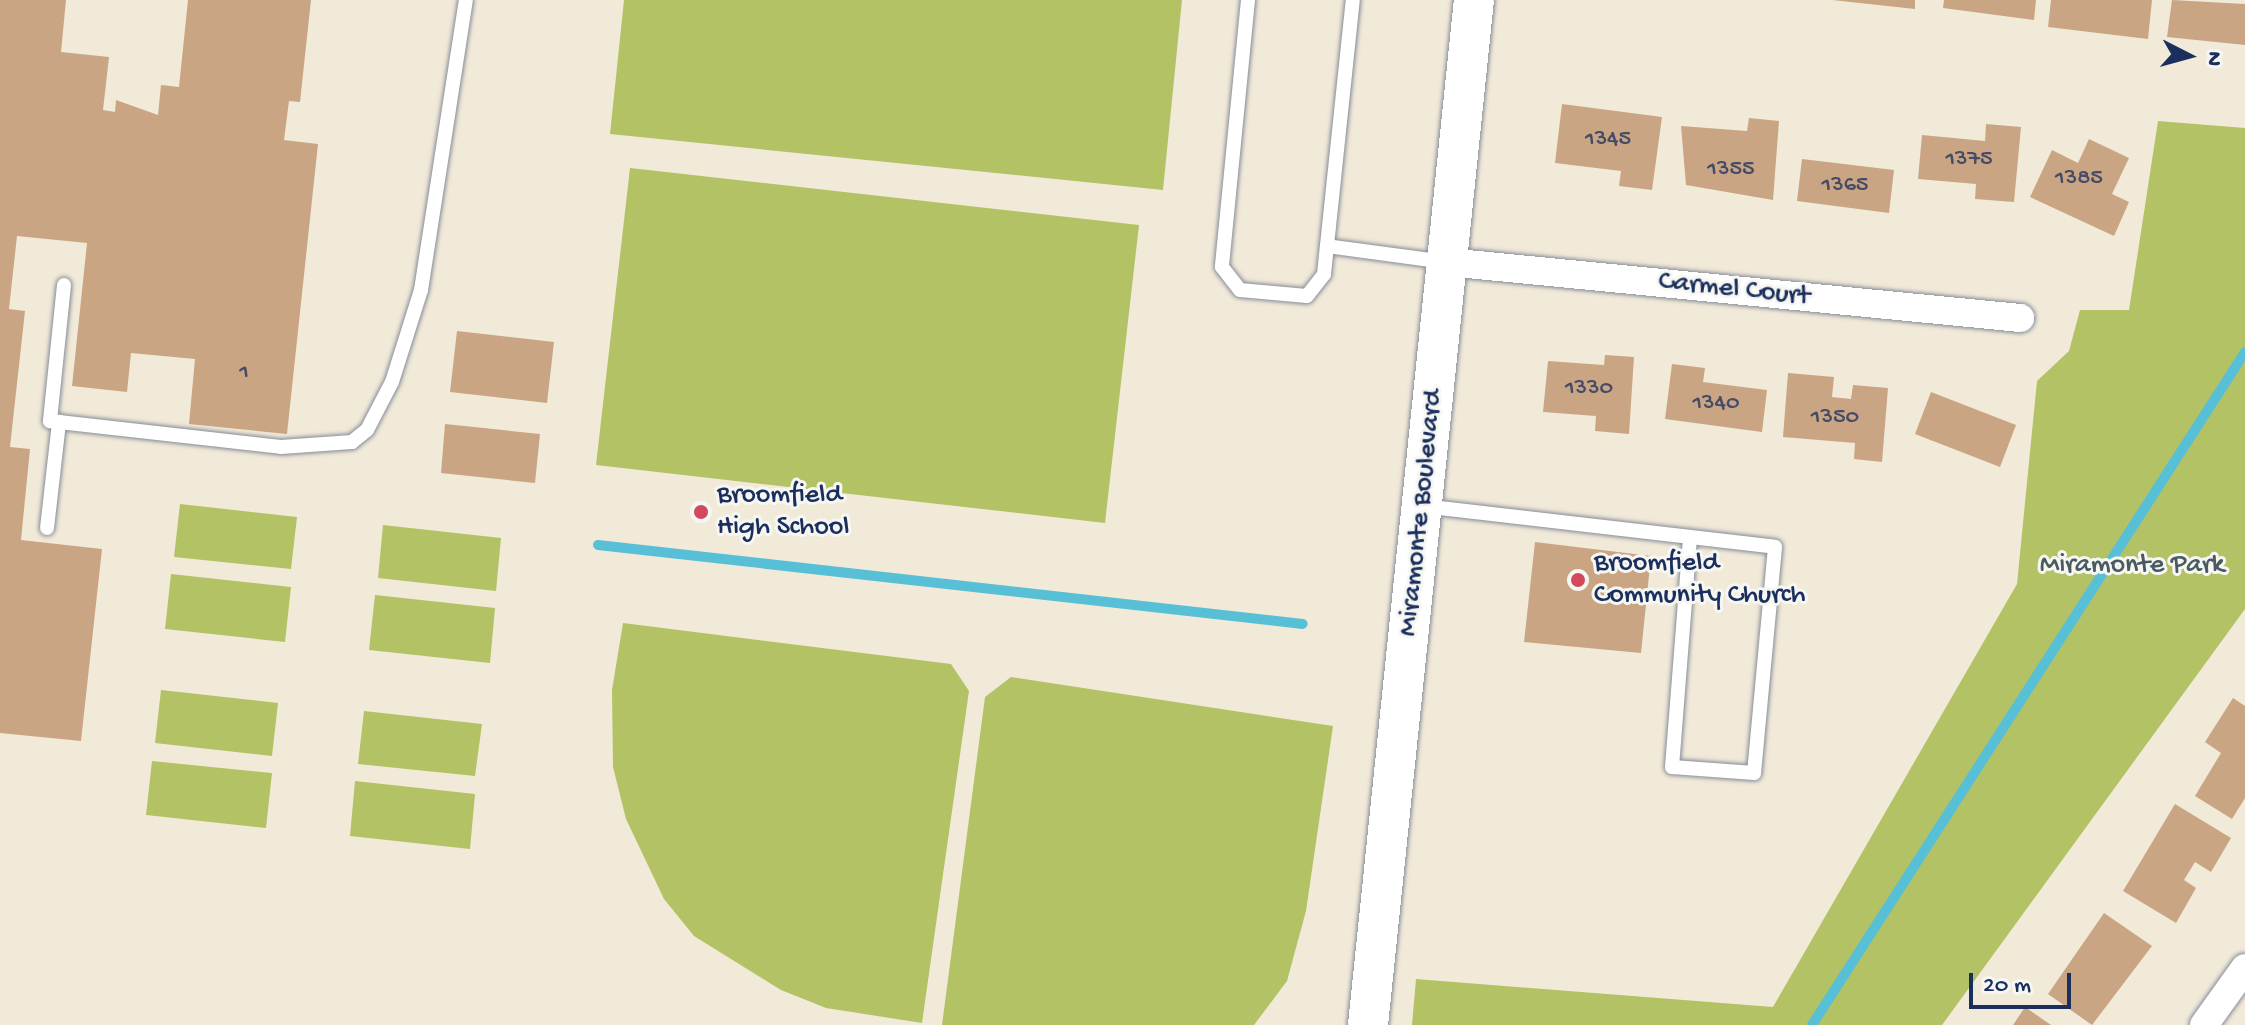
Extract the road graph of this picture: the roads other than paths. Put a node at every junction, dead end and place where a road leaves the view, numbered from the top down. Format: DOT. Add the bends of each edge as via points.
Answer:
graph roads {
  1 [pos="466,0"];
  2 [pos="1248,0"];
  3 [pos="1353,0"];
  4 [pos="1474,0"];
  5 [pos="1327,246"];
  6 [pos="1447,262"];
  7 [pos="64,285"];
  8 [pos="2020,318"];
  9 [pos="59,422"];
  10 [pos="1422,506"];
  11 [pos="47,528"];
  12 [pos="1690,539"];
  13 [pos="2245,968"];
  14 [pos="1368,1025"];
  15 [pos="2204,1025"];
  1 -- 9 [label="lane" via="434,233 392,382 367,430 326,448"];
  2 -- 5 [label="lane" via="1222,267 1240,290 1307,296 1324,274"];
  3 -- 5 [label="lane"];
  4 -- 6 [label="street, Miramonte Boulevard"];
  5 -- 6 [label="lane"];
  6 -- 8 [label="street, Carmel Court"];
  6 -- 10 [label="street, Miramonte Boulevard"];
  7 -- 9 [label="lane" via="50,421"];
  9 -- 11 [label="lane"];
  10 -- 12 [label="lane"];
  10 -- 14 [label="street, Miramonte Boulevard"];
  12 -- 12 [label="lane" via="1775,547 1754,773 1672,767"];
  13 -- 15 [label="street"];
}
